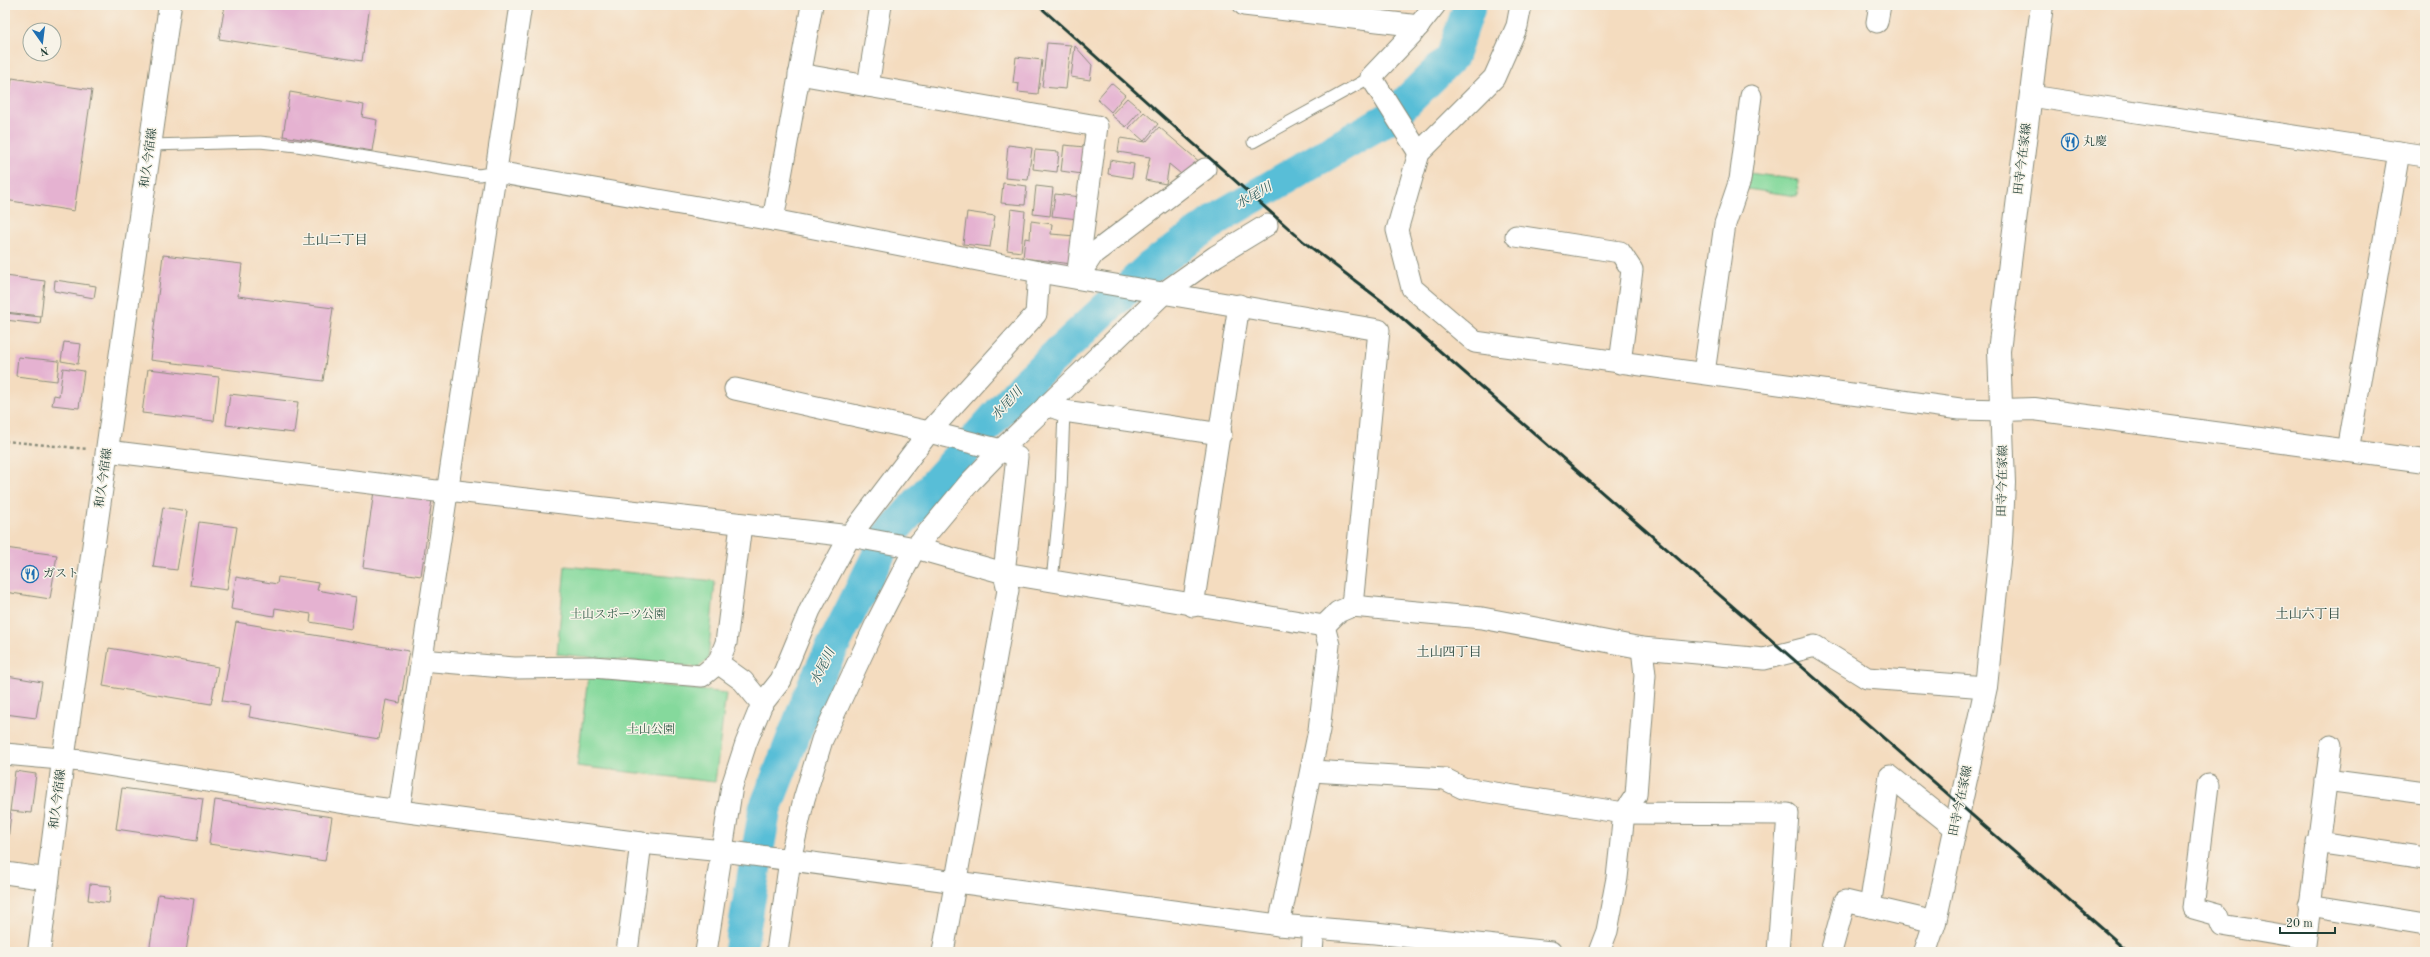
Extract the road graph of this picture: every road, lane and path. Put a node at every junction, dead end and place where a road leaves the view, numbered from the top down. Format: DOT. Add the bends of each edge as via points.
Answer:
graph roads {
  1 [pos="170,5"];
  2 [pos="521,5"];
  3 [pos="812,5"];
  4 [pos="881,5"];
  5 [pos="1244,5"];
  6 [pos="1435,5"];
  7 [pos="1521,5"];
  8 [pos="2042,5"];
  9 [pos="1419,26"];
  10 [pos="799,74"];
  11 [pos="1371,77"];
  12 [pos="868,86"];
  13 [pos="1751,96"];
  14 [pos="2031,96"];
  15 [pos="1253,142"];
  16 [pos="150,145"];
  17 [pos="2399,152"];
  18 [pos="1419,153"];
  19 [pos="2425,156"];
  20 [pos="1205,169"];
  21 [pos="496,172"];
  22 [pos="773,220"];
  23 [pos="1267,225"];
  24 [pos="1516,236"];
  25 [pos="1039,272"];
  26 [pos="1077,278"];
  27 [pos="1165,292"];
  28 [pos="1239,306"];
  29 [pos="1620,363"];
  30 [pos="1704,373"];
  31 [pos="735,390"];
  32 [pos="1056,408"];
  33 [pos="2003,410"];
  34 [pos="929,432"];
  35 [pos="1221,434"];
  36 [pos="5,441"];
  37 [pos="1001,450"];
  38 [pos="107,451"];
  39 [pos="2348,451"];
  40 [pos="2425,461"];
  41 [pos="448,490"];
  42 [pos="741,525"];
  43 [pos="850,536"];
  44 [pos="915,548"];
  45 [pos="1004,573"];
  46 [pos="1052,581"];
  47 [pos="1193,606"];
  48 [pos="1352,606"];
  49 [pos="1324,626"];
  50 [pos="1642,648"];
  51 [pos="422,660"];
  52 [pos="718,663"];
  53 [pos="1986,687"];
  54 [pos="762,704"];
  55 [pos="2331,745"];
  56 [pos="5,754"];
  57 [pos="63,761"];
  58 [pos="1312,771"];
  59 [pos="2326,780"];
  60 [pos="2208,785"];
  61 [pos="2425,793"];
  62 [pos="399,810"];
  63 [pos="1624,813"];
  64 [pos="1955,828"];
  65 [pos="2317,842"];
  66 [pos="642,843"];
  67 [pos="723,851"];
  68 [pos="2425,858"];
  69 [pos="790,860"];
  70 [pos="5,873"];
  71 [pos="48,879"];
  72 [pos="956,884"];
  73 [pos="2309,905"];
  74 [pos="1870,908"];
  75 [pos="1935,922"];
  76 [pos="2425,924"];
  77 [pos="1279,925"];
  78 [pos="1314,927"];
  79 [pos="2304,945"];
  80 [pos="39,952"];
  81 [pos="627,952"];
  82 [pos="706,952"];
  83 [pos="777,952"];
  84 [pos="943,952"];
  85 [pos="1312,952"];
  86 [pos="1551,952"];
  87 [pos="1599,952"];
  88 [pos="1778,952"];
  89 [pos="1831,952"];
  90 [pos="1925,952"];
  1 -- 16 [label="main road, 和久今宿線"];
  2 -- 21 [label="street"];
  3 -- 10 [label="street"];
  4 -- 12 [label="street"];
  5 -- 9 [label="street"];
  6 -- 9 [label="street"];
  7 -- 18 [label="street" via="1517,26 1494,78"];
  8 -- 14 [label="main road, 田寺今在家線"];
  9 -- 11 [label="street"];
  10 -- 12 [label="street"];
  10 -- 22 [label="street"];
  11 -- 15 [label="lane"];
  11 -- 18 [label="street"];
  12 -- 26 [label="street" via="1097,126"];
  13 -- 30 [label="street" via="1740,180 1725,224"];
  14 -- 17 [label="street"];
  14 -- 33 [label="main road, 田寺今在家線" via="1999,351"];
  16 -- 21 [label="lane" via="260,142 479,174"];
  16 -- 38 [label="main road, 和久今宿線"];
  17 -- 19 [label="street"];
  17 -- 39 [label="street"];
  18 -- 29 [label="street" via="1397,230 1412,288 1476,342"];
  20 -- 26 [label="street" via="1093,254"];
  21 -- 22 [label="street"];
  21 -- 41 [label="street"];
  22 -- 25 [label="street"];
  23 -- 27 [label="street" via="1216,256"];
  24 -- 29 [label="street" via="1620,252 1632,270"];
  25 -- 26 [label="street"];
  25 -- 34 [label="street" via="1036,314"];
  26 -- 27 [label="street"];
  27 -- 28 [label="street"];
  27 -- 32 [label="street"];
  28 -- 35 [label="street"];
  28 -- 48 [label="street" via="1379,330"];
  29 -- 30 [label="street"];
  30 -- 33 [label="street" via="1960,409"];
  31 -- 34 [label="street"];
  32 -- 35 [label="street"];
  32 -- 37 [label="street"];
  32 -- 46 [label="lane" via="1061,491"];
  33 -- 39 [label="main road" via="2034,409"];
  33 -- 53 [label="main road, 田寺今在家線" via="2004,491"];
  34 -- 37 [label="street"];
  34 -- 43 [label="street"];
  35 -- 47 [label="street"];
  36 -- 38 [label="path"];
  37 -- 44 [label="street" via="970,482"];
  37 -- 45 [label="street" via="1017,457"];
  38 -- 41 [label="street" via="428,490"];
  38 -- 57 [label="main road, 和久今宿線"];
  39 -- 40 [label="main road"];
  41 -- 42 [label="street"];
  41 -- 51 [label="street"];
  42 -- 43 [label="street"];
  42 -- 52 [label="street" via="726,643"];
  43 -- 44 [label="street"];
  43 -- 54 [label="street" via="810,610 781,680"];
  44 -- 45 [label="street"];
  44 -- 69 [label="street" via="822,740 804,799"];
  45 -- 46 [label="street"];
  45 -- 72 [label="street" via="1008,590"];
  46 -- 47 [label="street"];
  47 -- 49 [label="street"];
  48 -- 49 [label="street" via="1338,612"];
  48 -- 50 [label="street" via="1482,618"];
  49 -- 58 [label="street" via="1329,645 1320,730"];
  50 -- 53 [label="street" via="1764,659 1815,646 1867,678"];
  50 -- 63 [label="street" via="1645,675 1636,795"];
  51 -- 52 [label="street" via="514,668 593,667 702,676"];
  51 -- 62 [label="street"];
  52 -- 54 [label="street" via="743,681"];
  53 -- 64 [label="main road, 田寺今在家線"];
  54 -- 67 [label="street" via="732,786"];
  55 -- 59 [label="street"];
  56 -- 57 [label="street"];
  57 -- 62 [label="street" via="82,761"];
  57 -- 71 [label="main road, 和久今宿線"];
  58 -- 63 [label="street" via="1445,779 1463,788"];
  58 -- 77 [label="street"];
  59 -- 61 [label="street"];
  59 -- 65 [label="street"];
  60 -- 79 [label="street" via="2193,908 2218,915 2222,925"];
  62 -- 66 [label="street"];
  63 -- 87 [label="street" via="1617,878 1607,931"];
  63 -- 88 [label="street" via="1788,814"];
  64 -- 74 [label="street" via="1890,776"];
  64 -- 75 [label="main road, 田寺今在家線"];
  65 -- 68 [label="street"];
  65 -- 73 [label="street"];
  66 -- 67 [label="street"];
  66 -- 81 [label="street"];
  67 -- 69 [label="street"];
  67 -- 82 [label="street"];
  69 -- 72 [label="street"];
  69 -- 83 [label="street"];
  70 -- 71 [label="street"];
  71 -- 80 [label="main road, 和久今宿線"];
  72 -- 77 [label="street"];
  72 -- 84 [label="street"];
  73 -- 76 [label="street"];
  73 -- 79 [label="street"];
  74 -- 75 [label="street"];
  74 -- 89 [label="street" via="1845,902"];
  75 -- 90 [label="main road, 田寺今在家線"];
  77 -- 78 [label="street"];
  78 -- 85 [label="street"];
  78 -- 86 [label="street"];
}
